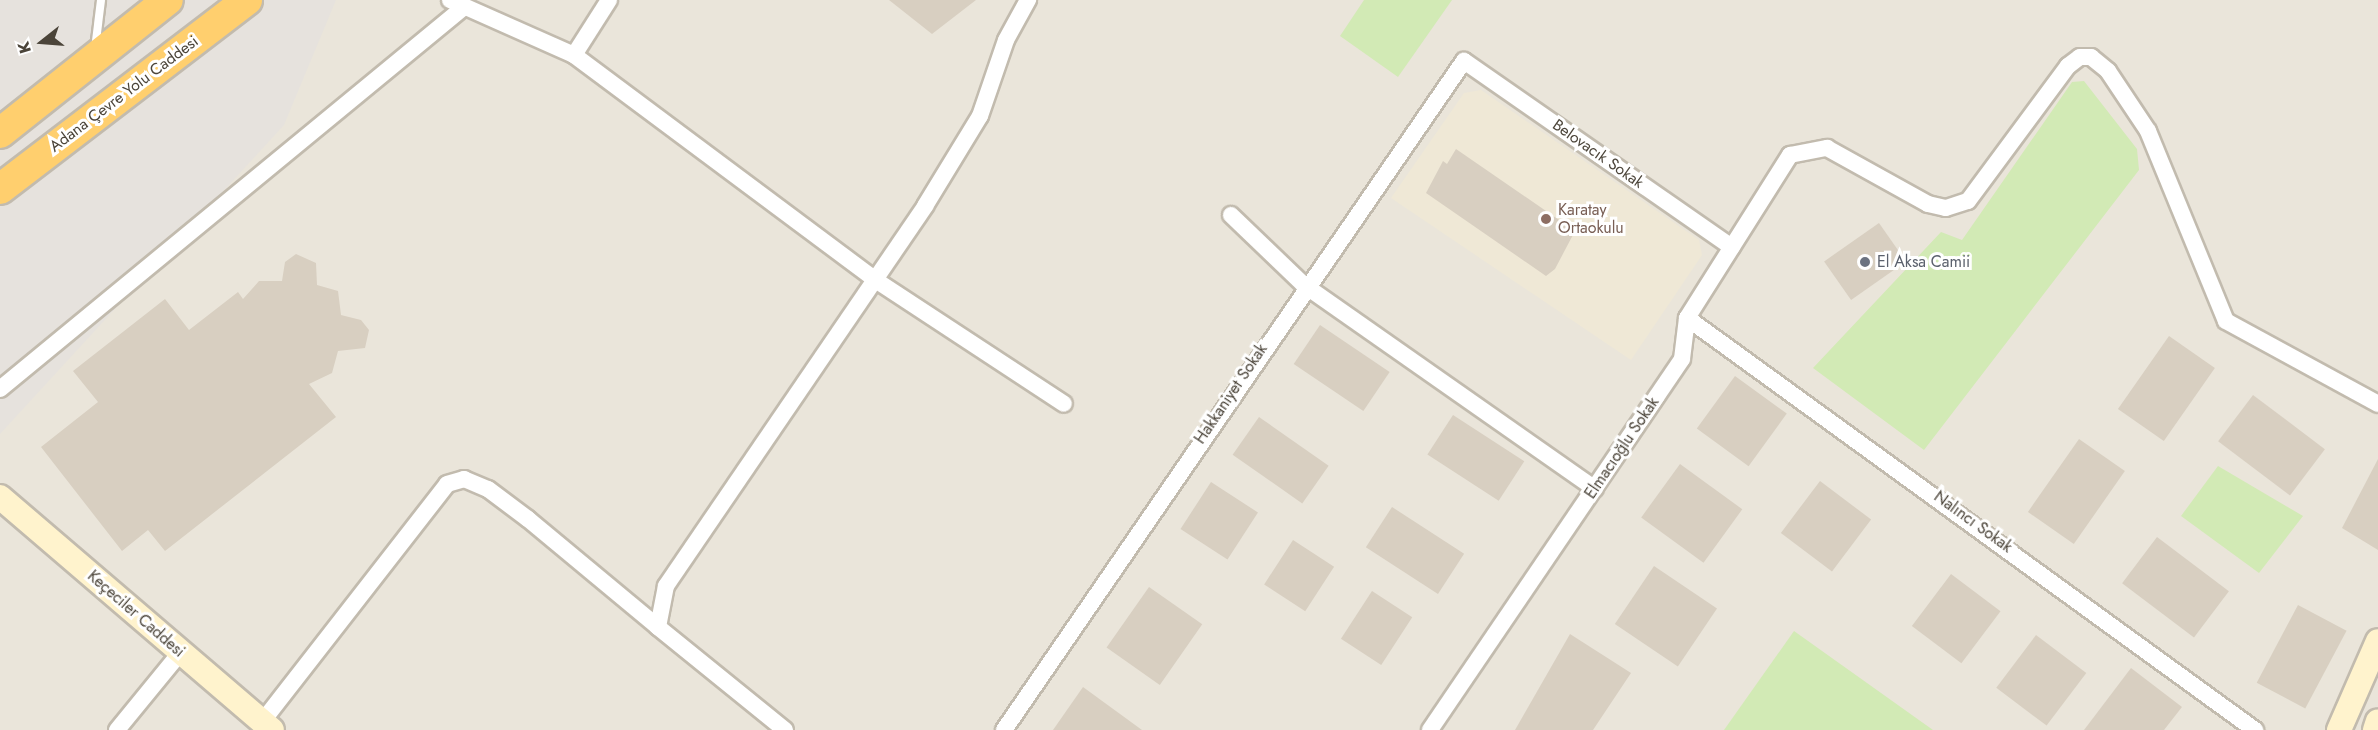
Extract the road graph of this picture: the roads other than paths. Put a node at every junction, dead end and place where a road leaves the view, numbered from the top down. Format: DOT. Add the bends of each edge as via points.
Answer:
graph roads {
  1 [pos="101,0"];
  2 [pos="168,0"];
  3 [pos="248,0"];
  4 [pos="609,0"];
  5 [pos="1028,0"];
  6 [pos="457,4"];
  7 [pos="574,55"];
  8 [pos="94,58"];
  9 [pos="1464,61"];
  10 [pos="0,132"];
  11 [pos="0,189"];
  12 [pos="1231,215"];
  13 [pos="1732,247"];
  14 [pos="874,279"];
  15 [pos="1304,285"];
  16 [pos="1687,318"];
  17 [pos="0,389"];
  18 [pos="1064,404"];
  19 [pos="2378,404"];
  20 [pos="1594,489"];
  21 [pos="0,497"];
  22 [pos="658,627"];
  23 [pos="2378,641"];
  24 [pos="180,652"];
  25 [pos="2378,721"];
  26 [pos="267,726"];
  27 [pos="117,730"];
  28 [pos="785,730"];
  29 [pos="1004,730"];
  30 [pos="1430,730"];
  31 [pos="2255,730"];
  32 [pos="2338,730"];
  33 [pos="2375,730"];
  1 -- 8 [label="lane"];
  2 -- 8 [label="highway"];
  3 -- 11 [label="highway, Adana Çevre Yolu Caddesi"];
  4 -- 7 [label="street"];
  5 -- 14 [label="street" via="1006,40 980,116"];
  6 -- 7 [label="street"];
  6 -- 17 [label="street"];
  7 -- 14 [label="street"];
  8 -- 10 [label="highway"];
  9 -- 13 [label="street, Belovacık Sokak"];
  9 -- 15 [label="street, Hakkaniyet Sokak"];
  12 -- 15 [label="street"];
  13 -- 16 [label="street, Elmacıoğlu Sokak"];
  13 -- 19 [label="street, Elmacıoğlu Sokak" via="1790,155 1827,148 1928,204 1946,208 1968,201 2068,66 2080,57 2091,57 2108,71 2148,132 2226,321"];
  14 -- 18 [label="street"];
  14 -- 22 [label="street" via="698,534 666,586"];
  15 -- 20 [label="street"];
  15 -- 29 [label="street, Hakkaniyet Sokak"];
  16 -- 20 [label="street, Elmacıoğlu Sokak" via="1682,359"];
  16 -- 31 [label="street, Nalıncı Sokak"];
  20 -- 30 [label="street, Elmacıoğlu Sokak"];
  21 -- 24 [label="street, Keçeciler Caddesi"];
  22 -- 26 [label="street" via="528,519 488,489 464,479 447,484"];
  22 -- 28 [label="street"];
  23 -- 32 [label="street"];
  24 -- 26 [label="street, Keçeciler Caddesi"];
  24 -- 27 [label="street"];
  25 -- 33 [label="street"];
}
